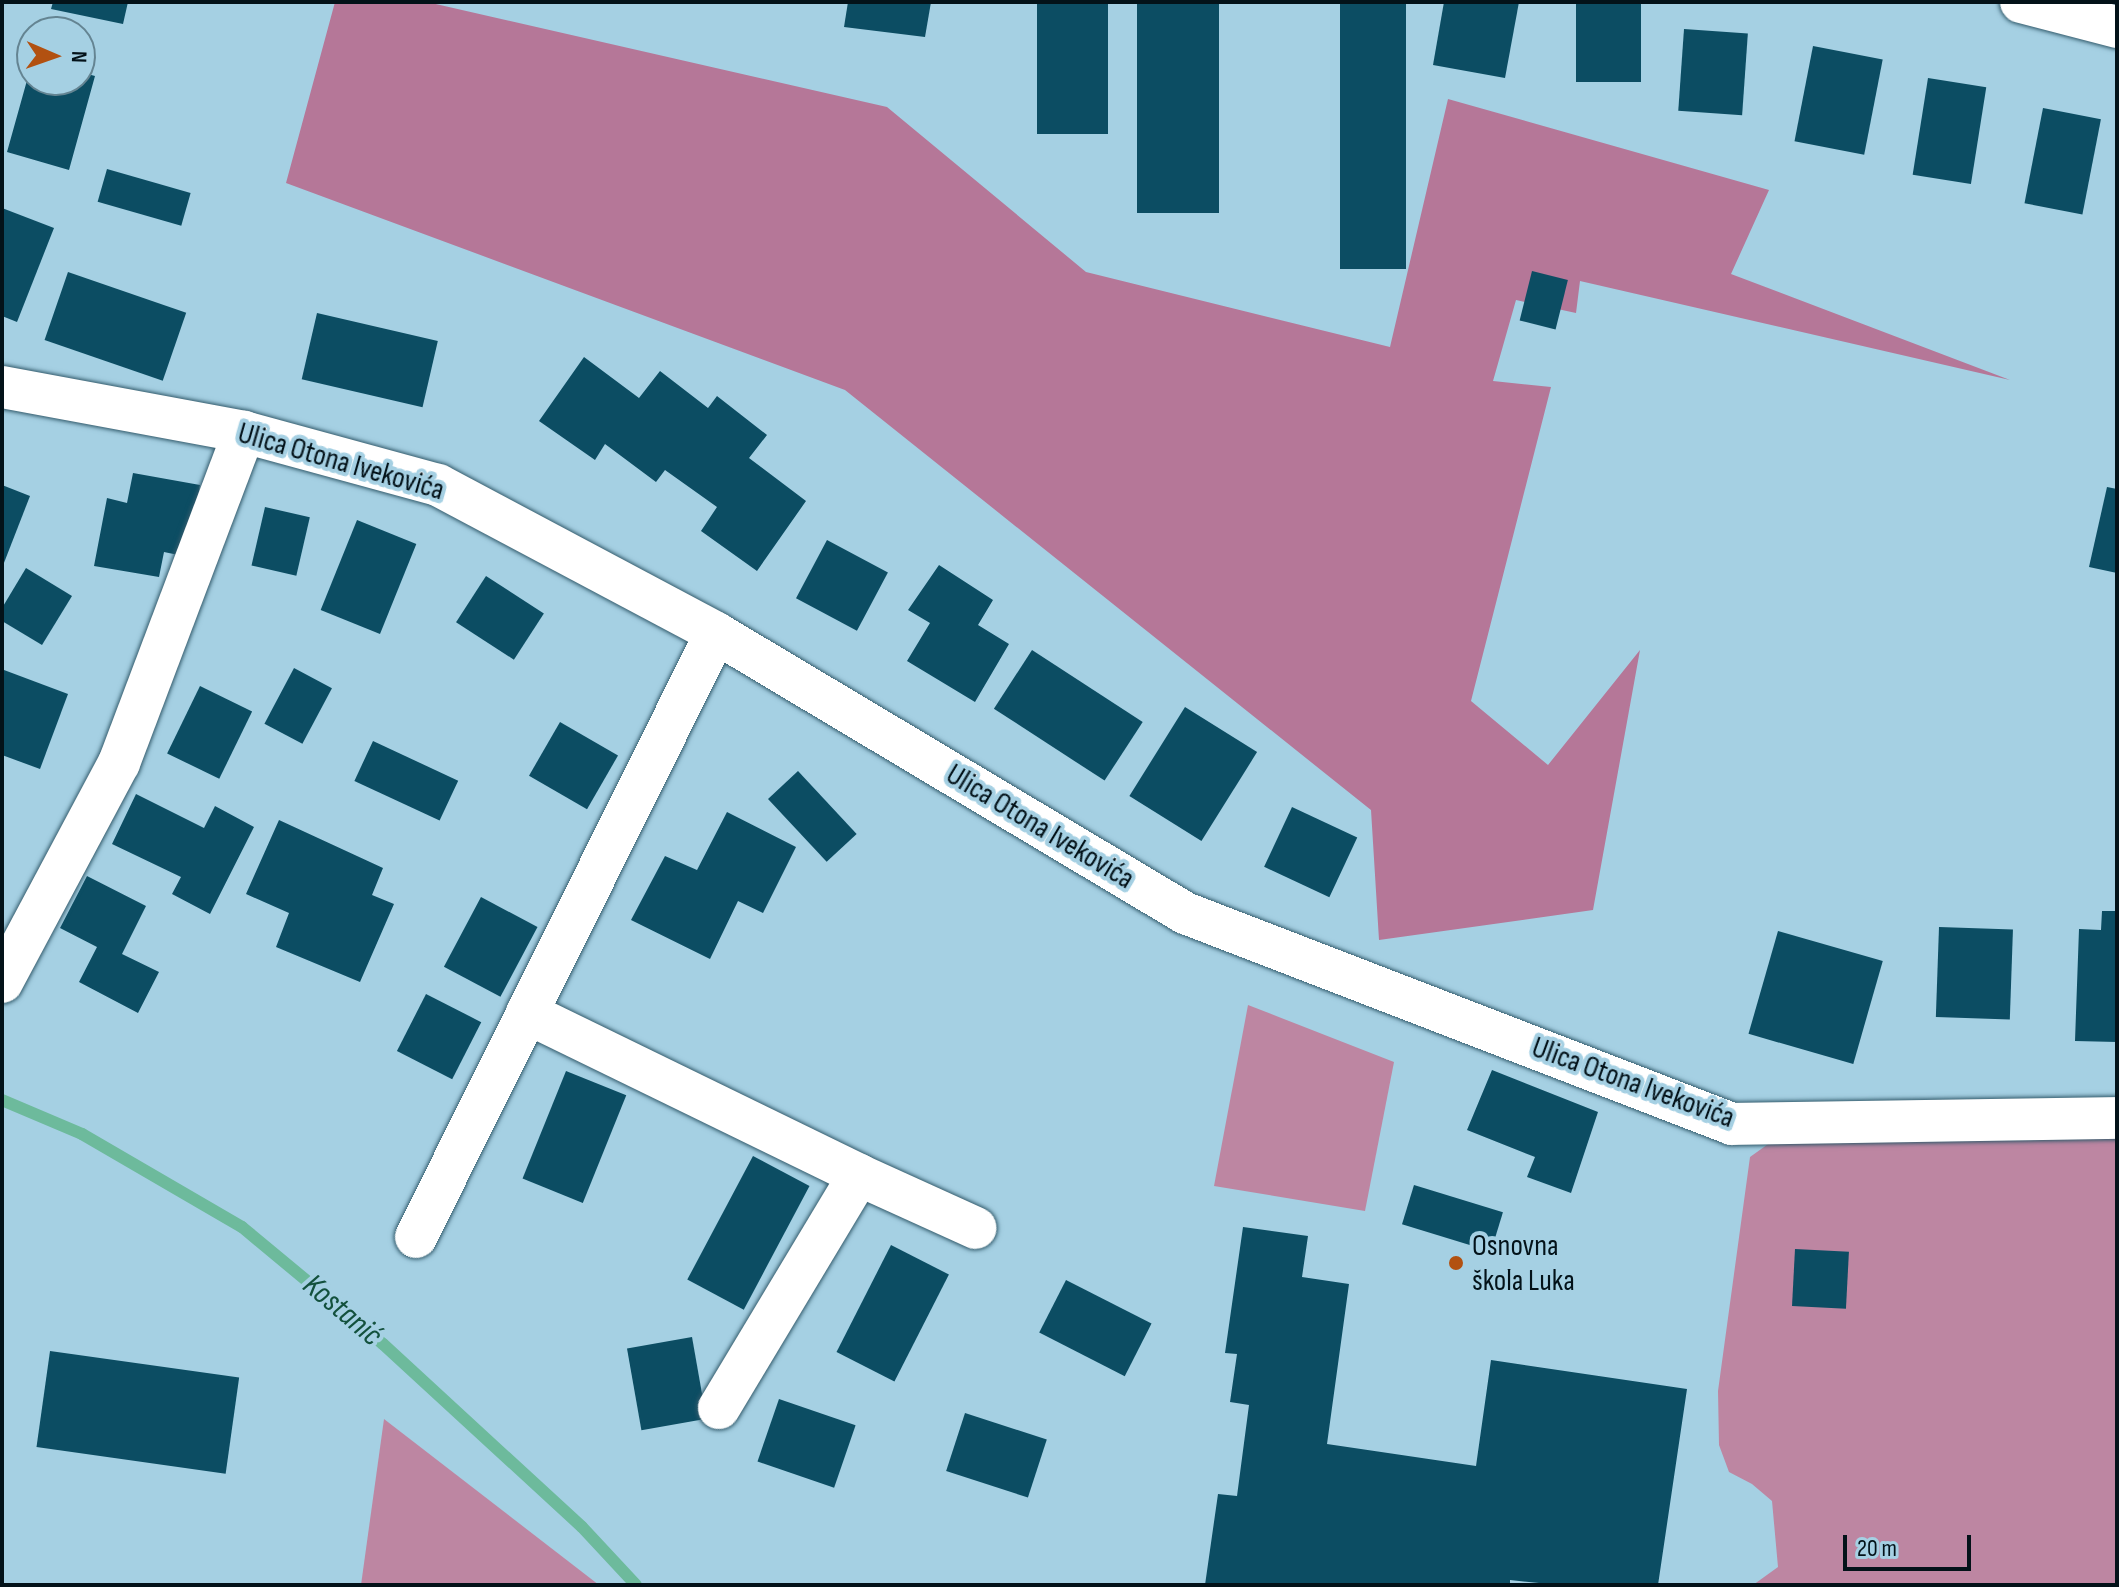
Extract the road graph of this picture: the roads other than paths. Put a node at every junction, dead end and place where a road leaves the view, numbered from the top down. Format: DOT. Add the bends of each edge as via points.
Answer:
graph roads {
  1 [pos="2021,2"];
  2 [pos="2117,27"];
  3 [pos="2,387"];
  4 [pos="244,432"];
  5 [pos="716,633"];
  6 [pos="2,982"];
  7 [pos="527,1013"];
  8 [pos="2117,1118"];
  9 [pos="859,1175"];
  10 [pos="976,1228"];
  11 [pos="416,1237"];
  12 [pos="719,1408"];
  1 -- 2 [label="street"];
  3 -- 4 [label="street, Ulica Otona Ivekovića"];
  4 -- 5 [label="street, Ulica Otona Ivekovića" via="438,485"];
  4 -- 6 [label="street" via="119,763"];
  5 -- 7 [label="street"];
  5 -- 8 [label="street, Ulica Otona Ivekovića" via="1185,913 1732,1124"];
  7 -- 9 [label="street"];
  7 -- 11 [label="street"];
  9 -- 10 [label="street"];
  9 -- 12 [label="street"];
}
